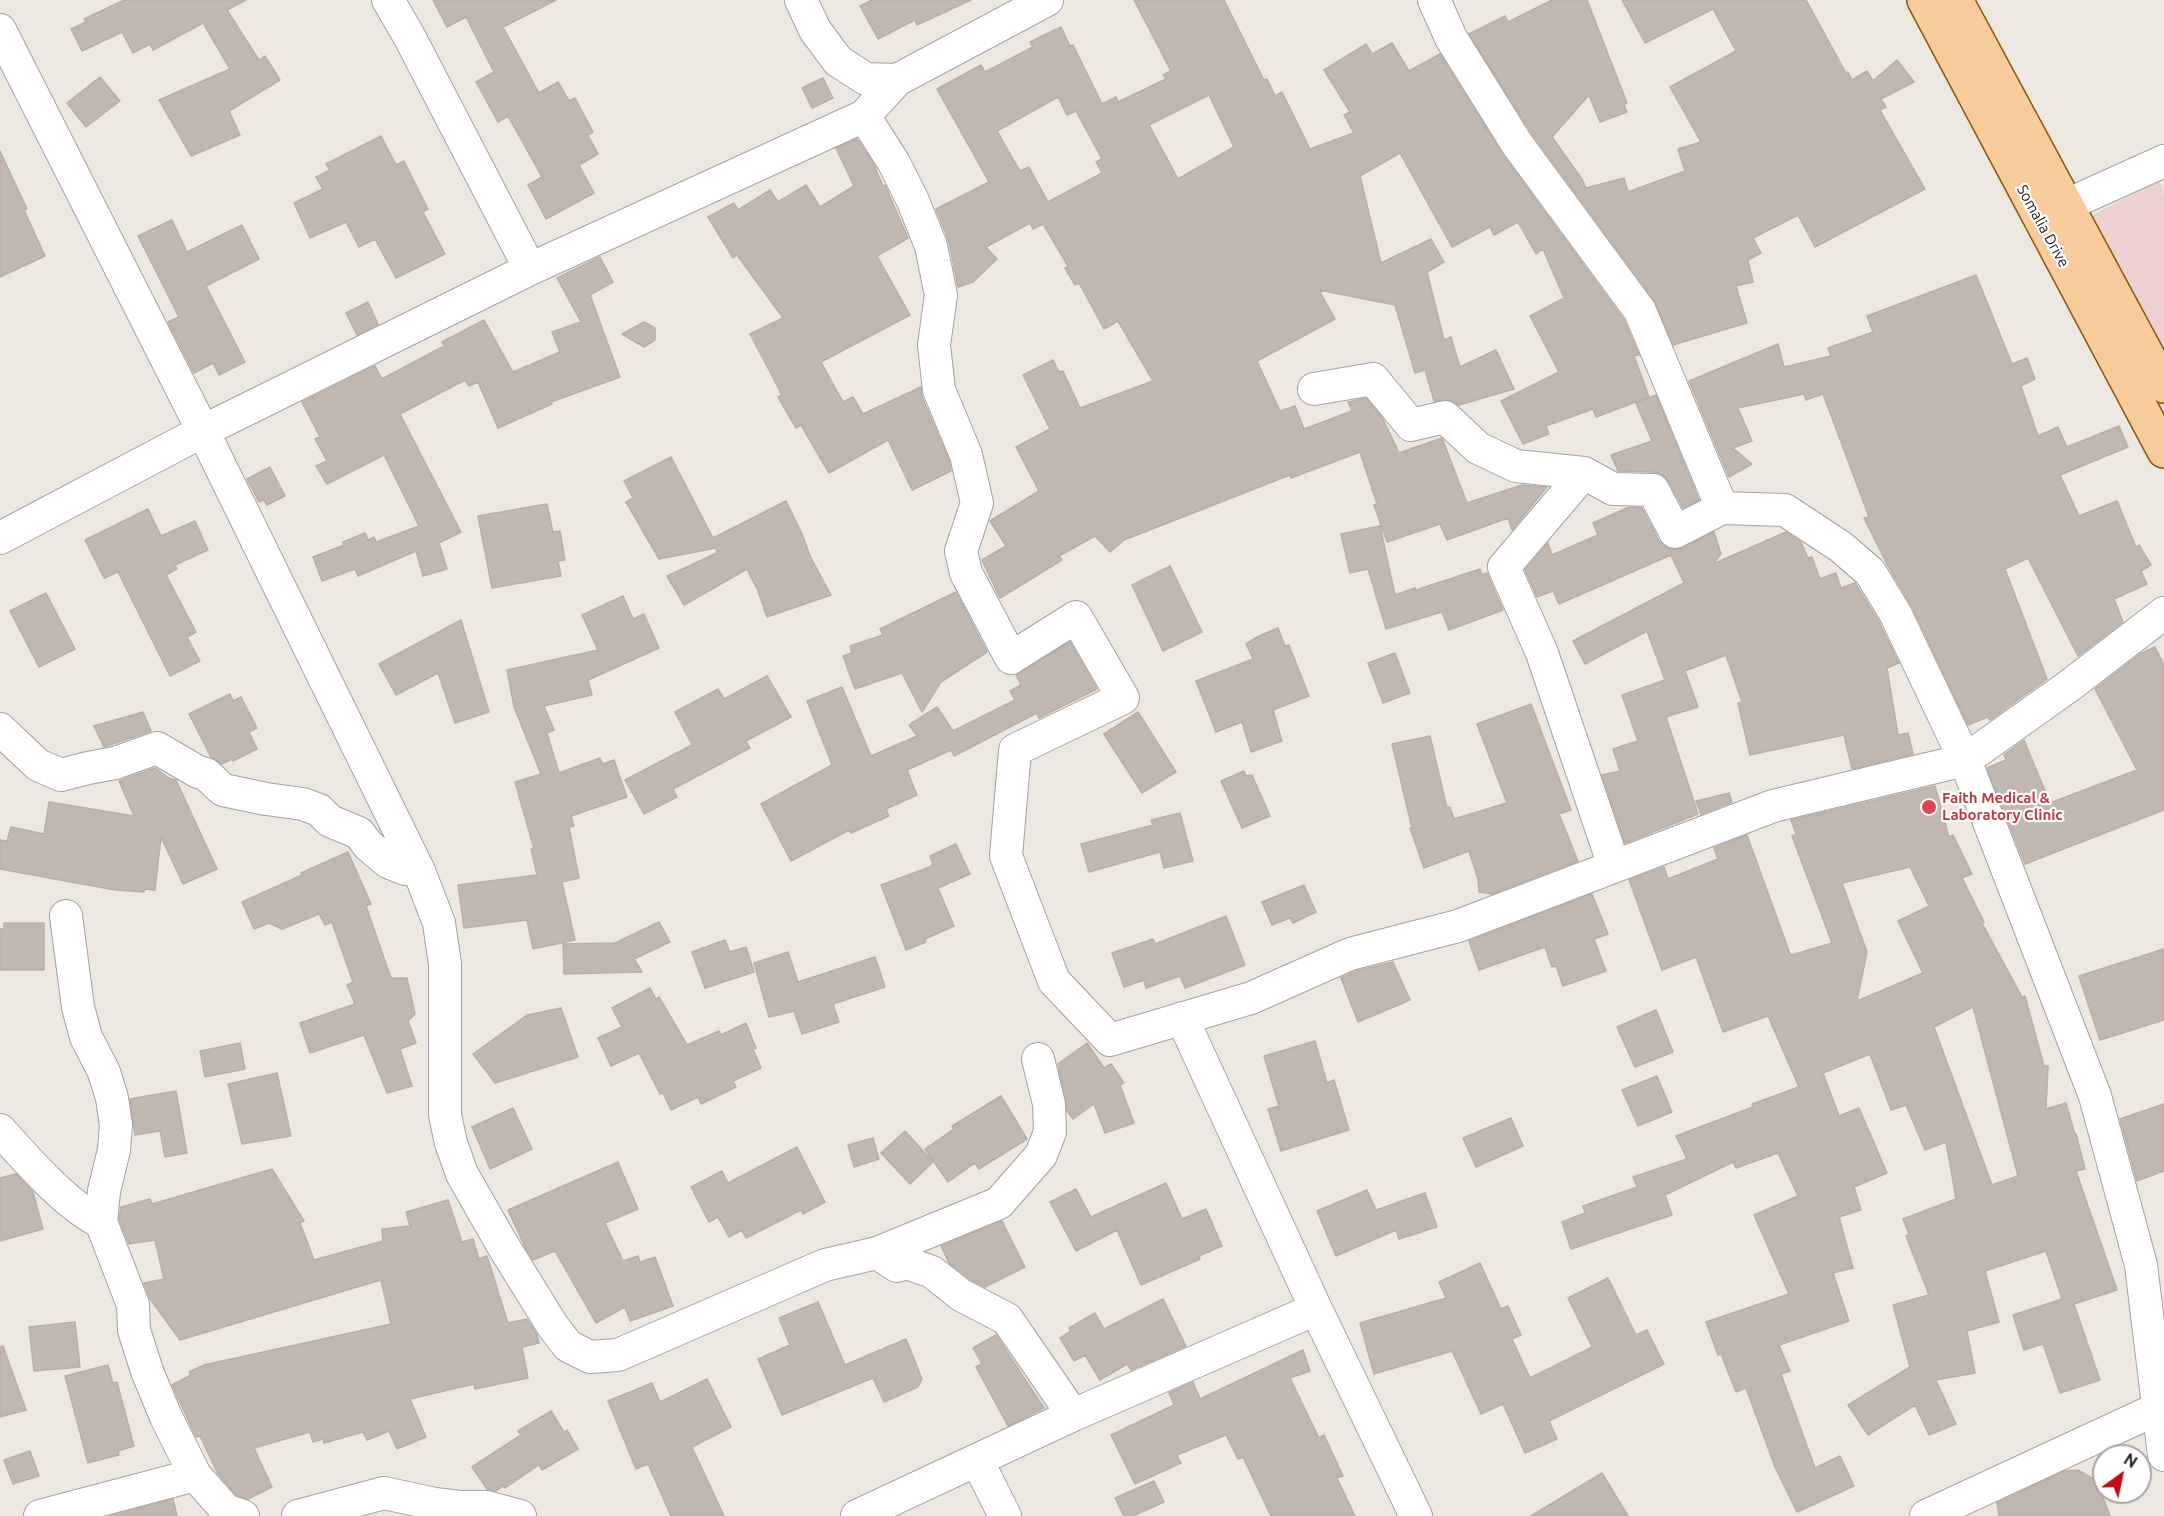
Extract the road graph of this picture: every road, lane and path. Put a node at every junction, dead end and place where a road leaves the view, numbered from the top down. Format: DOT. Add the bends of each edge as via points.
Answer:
graph roads {
  1 [pos="388,0"];
  2 [pos="801,0"];
  3 [pos="1047,0"];
  4 [pos="1434,0"];
  5 [pos="1924,0"];
  6 [pos="1956,0"];
  7 [pos="0,30"];
  8 [pos="897,80"];
  9 [pos="864,116"];
  10 [pos="2164,161"];
  11 [pos="2052,211"];
  12 [pos="530,269"];
  13 [pos="2164,386"];
  14 [pos="1314,389"];
  15 [pos="203,431"];
  16 [pos="2164,451"];
  17 [pos="1584,473"];
  18 [pos="1722,508"];
  19 [pos="0,538"];
  20 [pos="2164,613"];
  21 [pos="0,729"];
  22 [pos="1965,760"];
  23 [pos="1614,866"];
  24 [pos="419,871"];
  25 [pos="66,916"];
  26 [pos="1182,1018"];
  27 [pos="1038,1059"];
  28 [pos="0,1130"];
  29 [pos="101,1222"];
  30 [pos="877,1253"];
  31 [pos="1316,1309"];
  32 [pos="2159,1408"];
  33 [pos="1073,1415"];
  34 [pos="2164,1455"];
  35 [pos="977,1460"];
  36 [pos="203,1495"];
  37 [pos="40,1516"];
  38 [pos="243,1516"];
  39 [pos="298,1516"];
  40 [pos="520,1516"];
  41 [pos="857,1516"];
  42 [pos="1005,1516"];
  43 [pos="1416,1516"];
  44 [pos="1926,1516"];
  1 -- 12 [label="street"];
  2 -- 8 [label="street" via="815,30 838,61 866,79"];
  3 -- 8 [label="street"];
  4 -- 18 [label="street" via="1451,38 1517,144 1640,311"];
  5 -- 11 [label="main road, Somalia Drive"];
  6 -- 11 [label="main road, Somalia Drive"];
  7 -- 15 [label="street"];
  8 -- 9 [label="street"];
  9 -- 12 [label="street"];
  9 -- 26 [label="street" via="904,182 931,246 941,295 934,345 939,390 966,455 977,503 961,551 966,573 1011,658 1076,617 1123,698 1016,750 1006,856 1054,981 1110,1040"];
  10 -- 11 [label="street"];
  11 -- 13 [label="main road, Somalia Drive"];
  11 -- 16 [label="main road, Somalia Drive"];
  12 -- 15 [label="street"];
  14 -- 17 [label="street" via="1374,379 1411,425 1445,417 1478,448 1516,466"];
  15 -- 19 [label="street"];
  15 -- 24 [label="street"];
  17 -- 18 [label="street" via="1613,489 1653,490 1675,532"];
  17 -- 23 [label="street" via="1504,567 1542,653"];
  18 -- 22 [label="street" via="1785,510 1870,572 1895,613"];
  20 -- 22 [label="street"];
  21 -- 24 [label="street" via="38,765 61,776 157,748 206,774 223,790 319,810 330,821 359,833 388,862"];
  22 -- 23 [label="street" via="1773,806"];
  22 -- 32 [label="street" via="2095,1096 2141,1265"];
  23 -- 26 [label="street" via="1458,926 1350,954 1251,998"];
  24 -- 30 [label="street" via="439,923 445,964 445,1114 451,1143 462,1174 502,1244 568,1346 590,1356 618,1355 825,1264"];
  25 -- 29 [label="street" via="78,1006 86,1037 110,1089 114,1116 114,1150"];
  26 -- 31 [label="street"];
  27 -- 30 [label="street" via="1049,1104 1050,1132 1041,1155 999,1203"];
  28 -- 29 [label="street" via="86,1215"];
  29 -- 36 [label="street" via="133,1305 134,1330 147,1371"];
  30 -- 33 [label="street" via="897,1266 907,1263 932,1272 961,1295 1007,1319"];
  31 -- 33 [label="street"];
  31 -- 43 [label="street"];
  32 -- 34 [label="street"];
  32 -- 44 [label="street"];
  33 -- 35 [label="street"];
  35 -- 41 [label="street"];
  35 -- 42 [label="street"];
  36 -- 37 [label="street"];
  36 -- 38 [label="street"];
  39 -- 40 [label="street" via="384,1493 435,1504 486,1506"];
}
